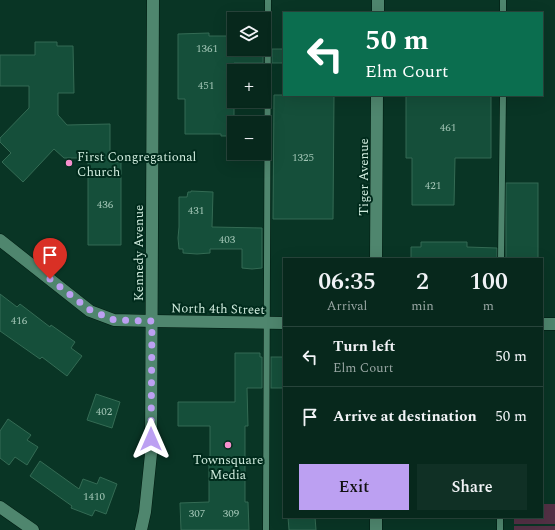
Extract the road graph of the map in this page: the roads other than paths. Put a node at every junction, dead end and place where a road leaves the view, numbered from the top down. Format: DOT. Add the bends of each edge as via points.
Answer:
graph roads {
  1 [pos="153,0"];
  2 [pos="268,0"];
  3 [pos="378,0"];
  4 [pos="504,0"];
  5 [pos="378,12"];
  6 [pos="503,12"];
  7 [pos="377,96"];
  8 [pos="503,96"];
  9 [pos="0,240"];
  10 [pos="376,258"];
  11 [pos="501,258"];
  12 [pos="152,321"];
  13 [pos="267,322"];
  14 [pos="283,322"];
  15 [pos="543,324"];
  16 [pos="555,324"];
  17 [pos="0,507"];
  18 [pos="376,518"];
  19 [pos="500,518"];
  20 [pos="33,530"];
  21 [pos="141,530"];
  22 [pos="266,530"];
  23 [pos="376,530"];
  24 [pos="500,530"];
  1 -- 12 [label="street, Kennedy Avenue"];
  2 -- 13 [label="lane"];
  3 -- 5 [label="street"];
  4 -- 6 [label="lane"];
  7 -- 10 [label="street, Tiger Avenue"];
  8 -- 11 [label="lane"];
  9 -- 12 [label="street, North 4th Street" via="90,310 114,320"];
  12 -- 13 [label="street, North 4th Street"];
  12 -- 21 [label="street, Kennedy Avenue" via="151,454"];
  13 -- 14 [label="street, North 4th Street"];
  13 -- 22 [label="lane"];
  15 -- 16 [label="street"];
  17 -- 20 [label="street"];
  18 -- 23 [label="street"];
  19 -- 24 [label="lane"];
}
